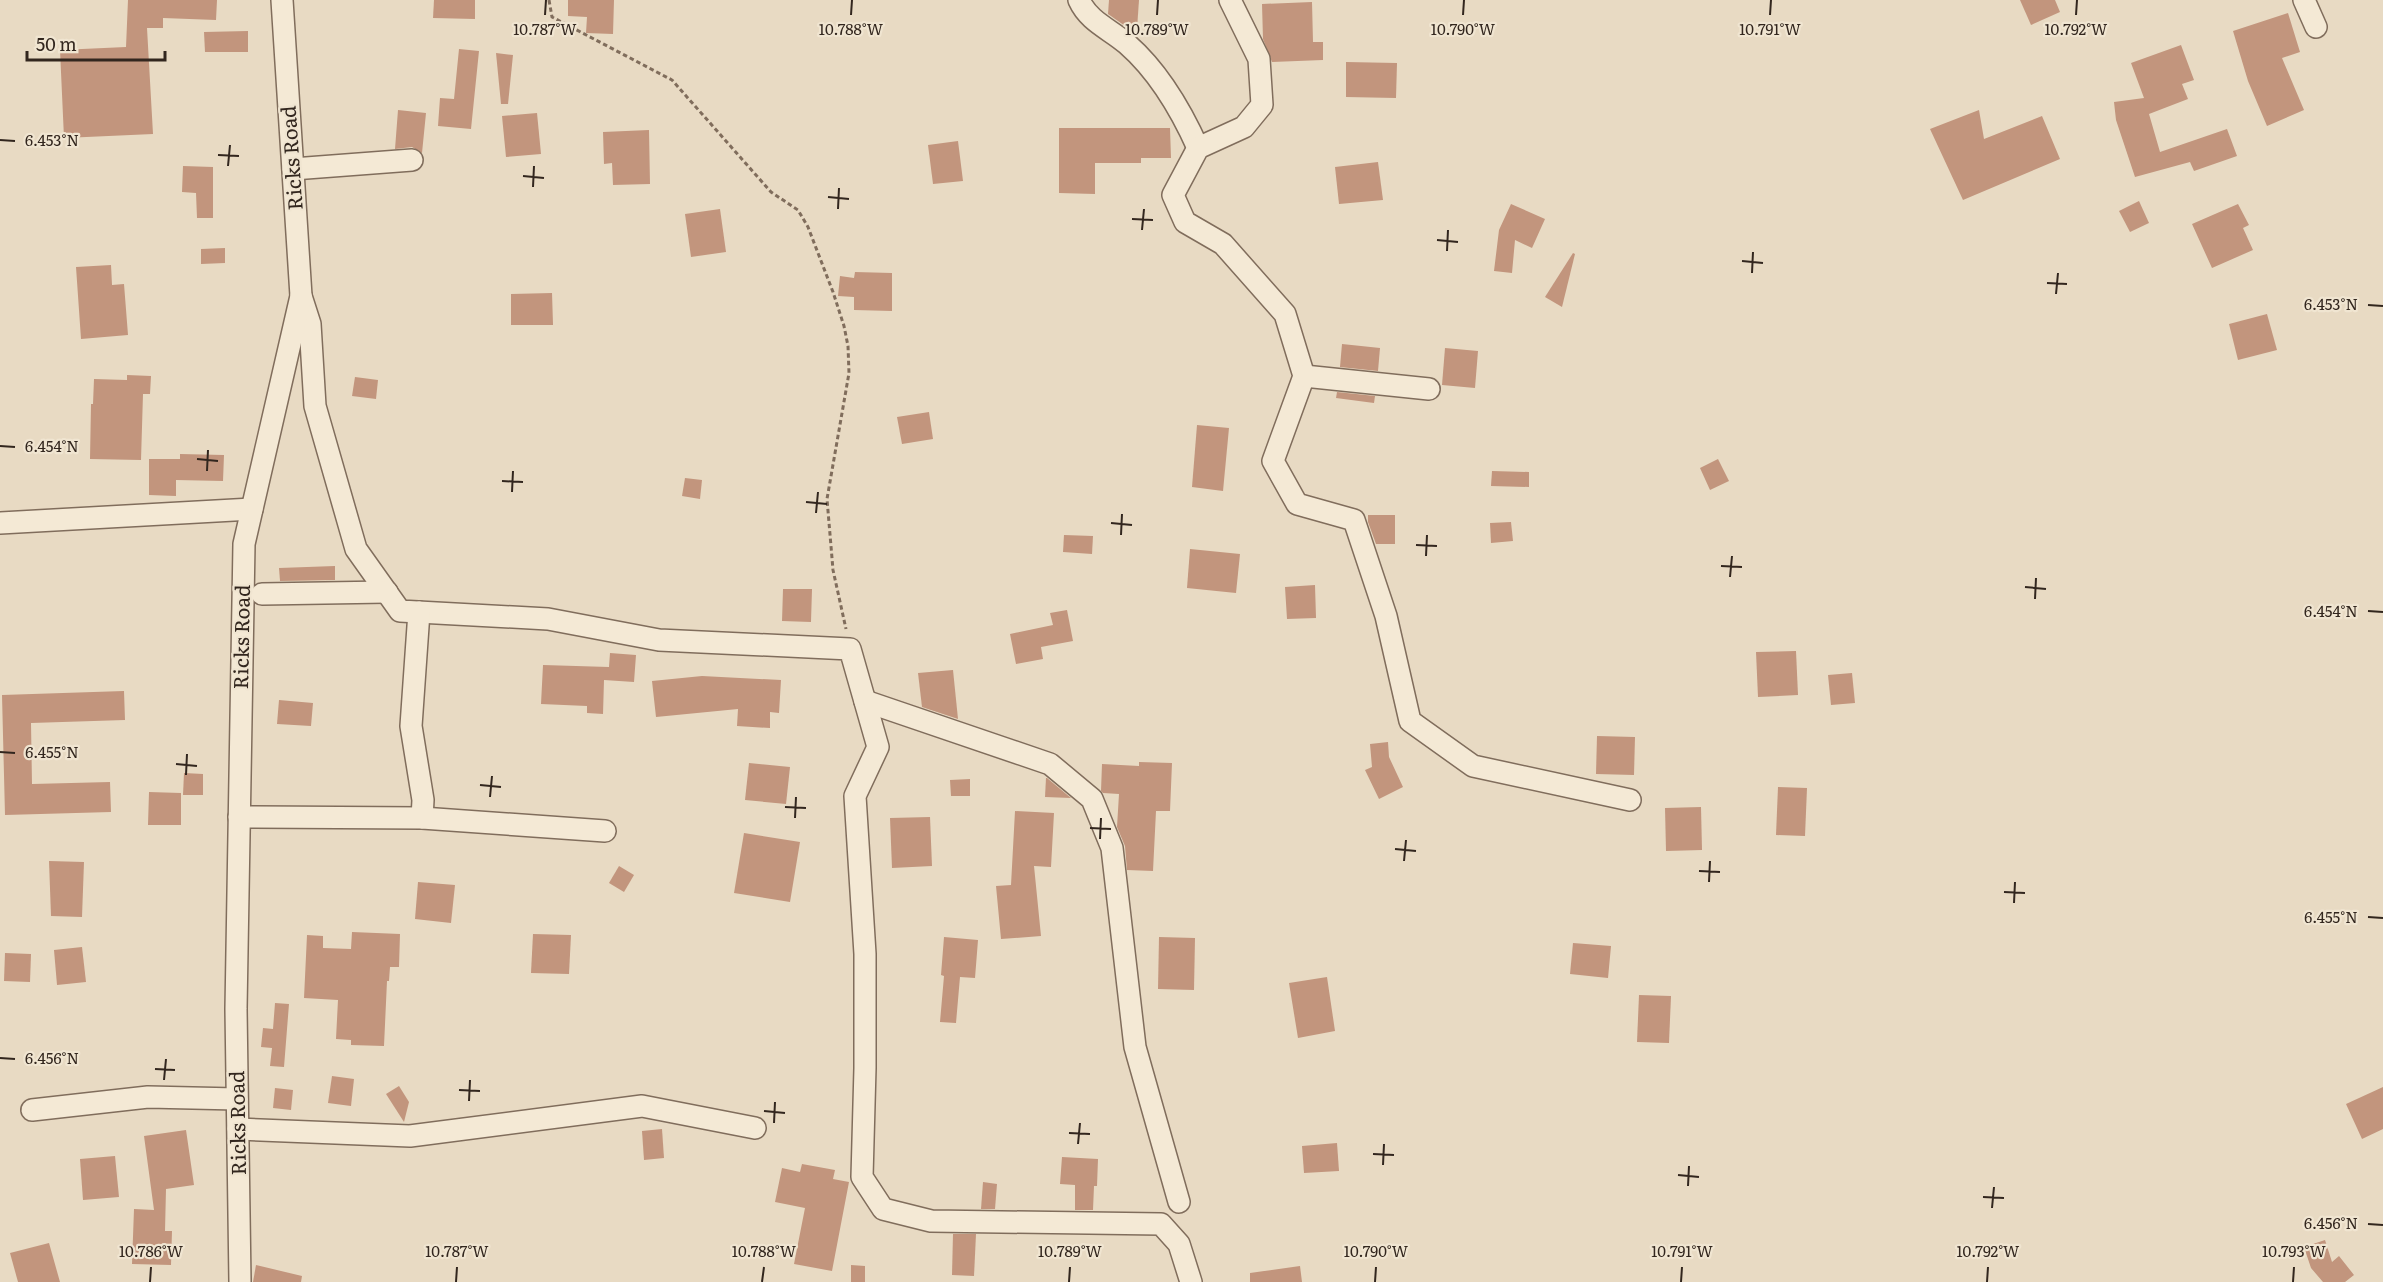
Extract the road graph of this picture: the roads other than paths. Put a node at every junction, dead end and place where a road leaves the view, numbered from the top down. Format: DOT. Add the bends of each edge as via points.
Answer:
graph roads {
  1 [pos="282,0"];
  2 [pos="1079,0"];
  3 [pos="1230,0"];
  4 [pos="2304,0"];
  5 [pos="2316,27"];
  6 [pos="1198,148"];
  7 [pos="412,160"];
  8 [pos="293,169"];
  9 [pos="301,296"];
  10 [pos="1304,376"];
  11 [pos="1429,389"];
  12 [pos="252,509"];
  13 [pos="0,523"];
  14 [pos="387,592"];
  15 [pos="262,594"];
  16 [pos="419,612"];
  17 [pos="865,702"];
  18 [pos="1630,800"];
  19 [pos="239,817"];
  20 [pos="422,818"];
  21 [pos="605,831"];
  22 [pos="237,1099"];
  23 [pos="32,1110"];
  24 [pos="755,1128"];
  25 [pos="238,1129"];
  26 [pos="1179,1202"];
  27 [pos="240,1282"];
  28 [pos="1191,1282"];
  1 -- 8 [label="street, Ricks Road"];
  2 -- 6 [label="street" via="1095,21 1127,44 1162,83 1183,113"];
  3 -- 6 [label="street" via="1260,59 1262,105 1244,128"];
  4 -- 5 [label="street"];
  6 -- 10 [label="street" via="1173,195 1185,222 1223,244 1284,314"];
  7 -- 8 [label="street"];
  8 -- 9 [label="street, Ricks Road"];
  9 -- 12 [label="street, Ricks Road"];
  9 -- 14 [label="street" via="310,324 315,406 356,549"];
  10 -- 11 [label="street"];
  10 -- 18 [label="street" via="1273,461 1297,504 1354,520 1386,616 1410,721 1473,766"];
  12 -- 13 [label="street"];
  12 -- 19 [label="street, Ricks Road" via="244,544"];
  14 -- 15 [label="street"];
  14 -- 16 [label="street" via="400,610"];
  16 -- 17 [label="street" via="548,619 659,640 850,649"];
  16 -- 20 [label="street" via="411,726 423,800"];
  17 -- 26 [label="street" via="1050,764 1092,799 1112,848 1135,1047"];
  17 -- 28 [label="street" via="878,747 855,796 865,954 862,1177 883,1209 931,1221 1161,1224 1179,1244"];
  19 -- 20 [label="street"];
  19 -- 22 [label="street, Ricks Road"];
  20 -- 21 [label="street"];
  22 -- 23 [label="street" via="148,1097"];
  22 -- 25 [label="street, Ricks Road"];
  24 -- 25 [label="street" via="642,1106 410,1136"];
  25 -- 27 [label="street, Ricks Road"];
}
